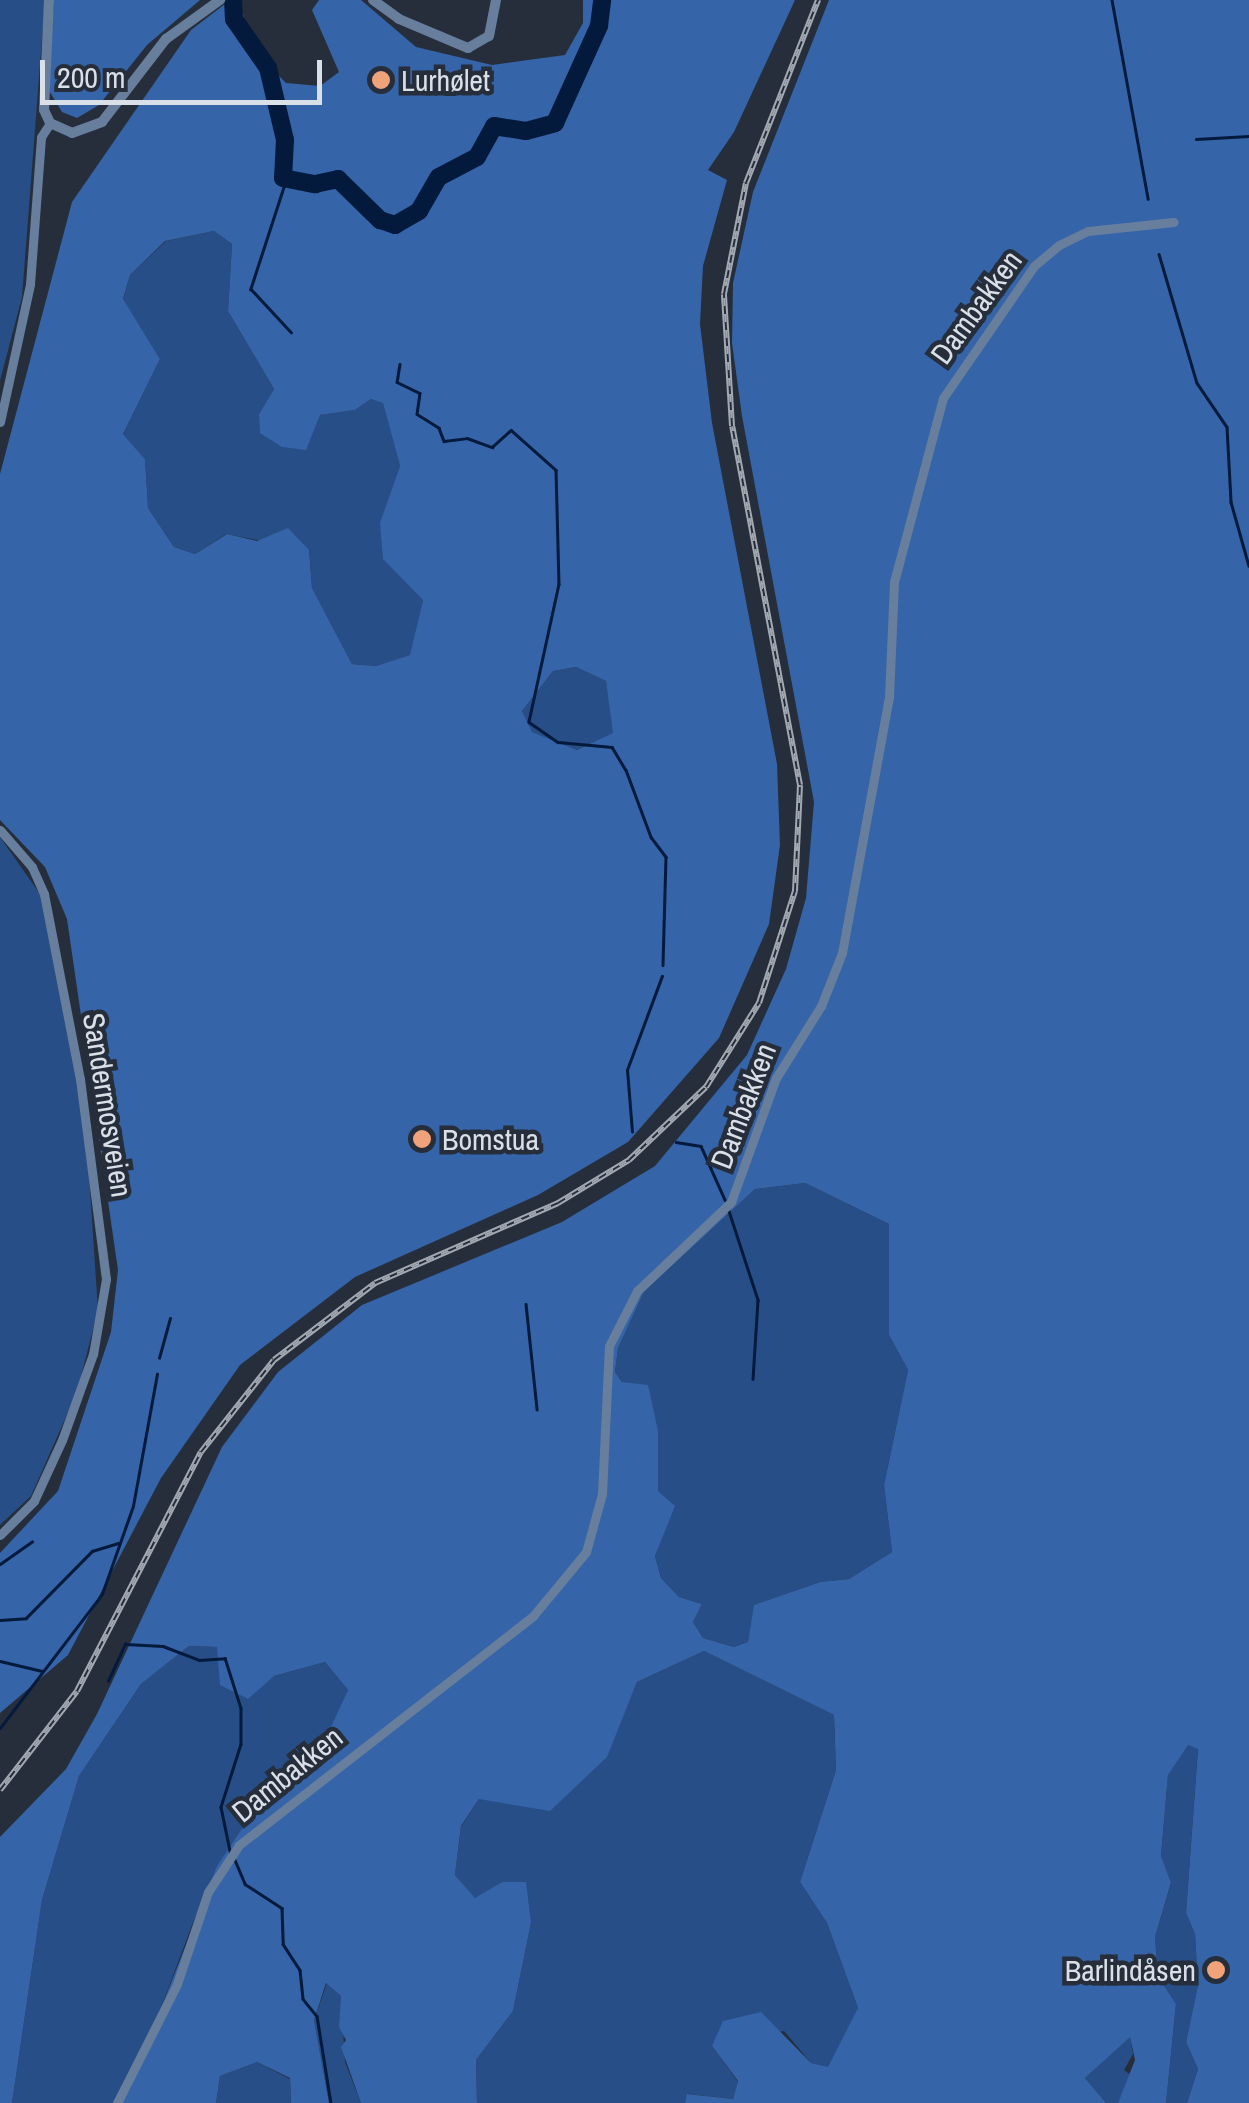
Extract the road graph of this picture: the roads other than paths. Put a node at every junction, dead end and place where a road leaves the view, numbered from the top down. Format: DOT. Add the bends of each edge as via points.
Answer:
graph roads {
  1 [pos="48,0"];
  2 [pos="220,0"];
  3 [pos="373,0"];
  4 [pos="496,0"];
  5 [pos="50,123"];
  6 [pos="1174,222"];
  7 [pos="0,422"];
  8 [pos="0,830"];
  9 [pos="0,1535"];
  10 [pos="117,2103"];
  1 -- 5 [label="street" via="42,88"];
  2 -- 5 [label="street" via="166,39 96,127 72,133"];
  3 -- 4 [label="street" via="398,19 468,48 489,36"];
  5 -- 7 [label="street" via="41,137 30,284"];
  6 -- 10 [label="street, Dambakken" via="1088,231 1059,244 1034,266 944,398 894,582 889,697 842,953 821,1006 776,1078 731,1202 637,1291 609,1346 602,1494 586,1552 534,1616 238,1845 208,1892 177,1984"];
  8 -- 9 [label="street, Sandermosveien" via="32,867 44,894 102,1232 99,1331 78,1402 40,1489"];
}
